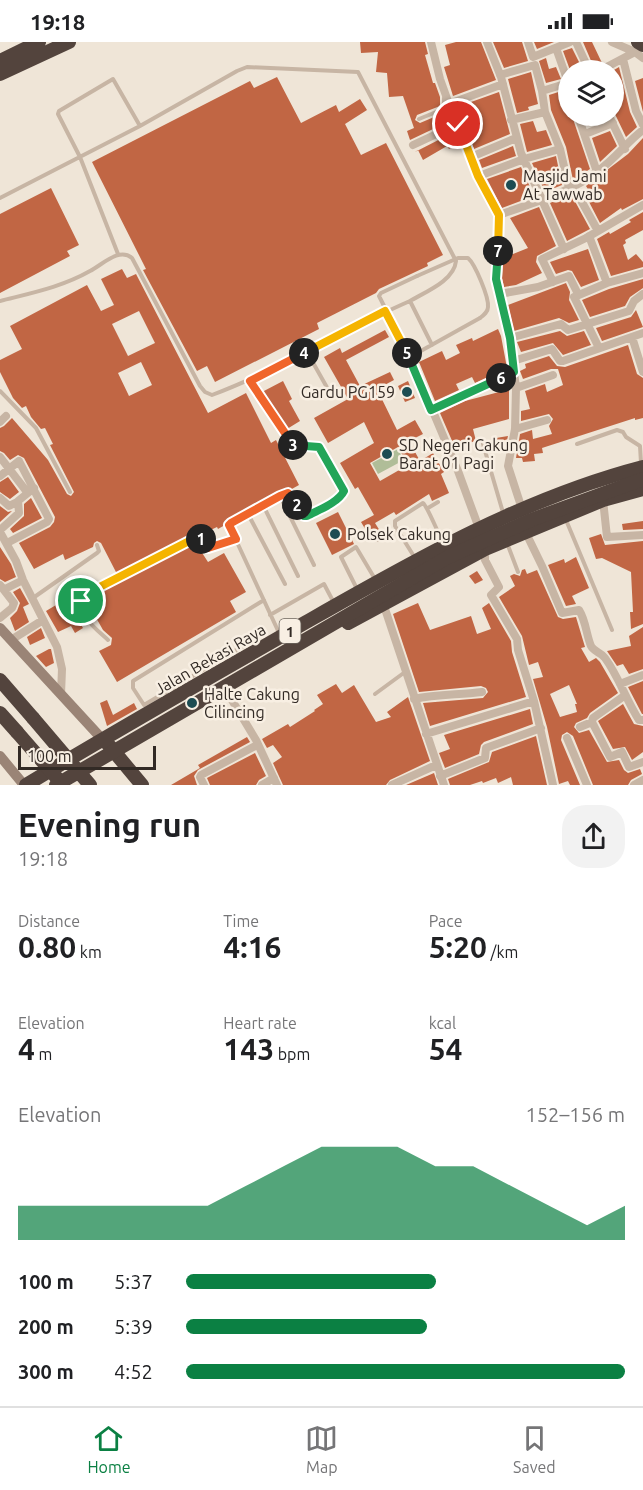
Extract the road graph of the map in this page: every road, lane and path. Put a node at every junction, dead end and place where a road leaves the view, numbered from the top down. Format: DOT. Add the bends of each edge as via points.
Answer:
graph roads {
  1 [pos="39,42"];
  2 [pos="69,42"];
  3 [pos="488,42"];
  4 [pos="528,42"];
  5 [pos="570,42"];
  6 [pos="576,42"];
  7 [pos="612,42"];
  8 [pos="431,43"];
  9 [pos="639,46"];
  10 [pos="556,48"];
  11 [pos="643,58"];
  12 [pos="623,59"];
  13 [pos="560,60"];
  14 [pos="584,60"];
  15 [pos="0,61"];
  16 [pos="0,74"];
  17 [pos="500,75"];
  18 [pos="503,84"];
  19 [pos="558,87"];
  20 [pos="542,91"];
  21 [pos="446,95"];
  22 [pos="449,104"];
  23 [pos="545,112"];
  24 [pos="419,119"];
  25 [pos="511,120"];
  26 [pos="458,124"];
  27 [pos="643,125"];
  28 [pos="140,126"];
  29 [pos="582,126"];
  30 [pos="599,126"];
  31 [pos="614,126"];
  32 [pos="643,130"];
  33 [pos="585,134"];
  34 [pos="516,138"];
  35 [pos="413,144"];
  36 [pos="625,148"];
  37 [pos="560,149"];
  38 [pos="80,157"];
  39 [pos="471,157"];
  40 [pos="524,159"];
  41 [pos="597,172"];
  42 [pos="478,176"];
  43 [pos="571,187"];
  44 [pos="0,198"];
  45 [pos="542,200"];
  46 [pos="643,205"];
  47 [pos="499,215"];
  48 [pos="598,231"];
  49 [pos="589,236"];
  50 [pos="564,249"];
  51 [pos="118,254"];
  52 [pos="643,273"];
  53 [pos="553,282"];
  54 [pos="607,283"];
  55 [pos="500,294"];
  56 [pos="578,294"];
  57 [pos="643,294"];
  58 [pos="0,301"];
  59 [pos="410,301"];
  60 [pos="385,311"];
  61 [pos="586,325"];
  62 [pos="643,333"];
  63 [pos="632,337"];
  64 [pos="510,338"];
  65 [pos="432,345"];
  66 [pos="599,348"];
  67 [pos="307,352"];
  68 [pos="410,357"];
  69 [pos="513,361"];
  70 [pos="514,372"];
  71 [pos="643,372"];
  72 [pos="553,375"];
  73 [pos="250,381"];
  74 [pos="516,388"];
  75 [pos="0,391"];
  76 [pos="329,392"];
  77 [pos="431,410"];
  78 [pos="546,420"];
  79 [pos="515,429"];
  80 [pos="483,444"];
  81 [pos="577,444"];
  82 [pos="1,459"];
  83 [pos="9,468"];
  84 [pos="643,471"];
  85 [pos="0,476"];
  86 [pos="643,489"];
  87 [pos="30,490"];
  88 [pos="70,492"];
  89 [pos="280,496"];
  90 [pos="0,498"];
  91 [pos="603,500"];
  92 [pos="17,502"];
  93 [pos="438,502"];
  94 [pos="263,505"];
  95 [pos="428,508"];
  96 [pos="522,509"];
  97 [pos="248,514"];
  98 [pos="504,516"];
  99 [pos="565,516"];
  100 [pos="480,527"];
  101 [pos="397,529"];
  102 [pos="0,531"];
  103 [pos="525,531"];
  104 [pos="643,535"];
  105 [pos="236,539"];
  106 [pos="506,539"];
  107 [pos="378,540"];
  108 [pos="7,543"];
  109 [pos="97,545"];
  110 [pos="445,546"];
  111 [pos="485,549"];
  112 [pos="417,561"];
  113 [pos="314,565"];
  114 [pos="518,572"];
  115 [pos="298,576"];
  116 [pos="428,579"];
  117 [pos="23,580"];
  118 [pos="377,582"];
  119 [pos="285,584"];
  120 [pos="2,587"];
  121 [pos="359,592"];
  122 [pos="32,598"];
  123 [pos="264,600"];
  124 [pos="383,603"];
  125 [pos="335,606"];
  126 [pos="270,615"];
  127 [pos="0,618"];
  128 [pos="43,620"];
  129 [pos="0,628"];
  130 [pos="612,630"];
  131 [pos="281,636"];
  132 [pos="11,640"];
  133 [pos="108,640"];
  134 [pos="243,646"];
  135 [pos="406,672"];
  136 [pos="643,675"];
  137 [pos="0,680"];
  138 [pos="620,684"];
  139 [pos="227,692"];
  140 [pos="482,692"];
  141 [pos="61,694"];
  142 [pos="375,694"];
  143 [pos="624,696"];
  144 [pos="414,699"];
  145 [pos="534,701"];
  146 [pos="146,709"];
  147 [pos="0,713"];
  148 [pos="643,720"];
  149 [pos="592,722"];
  150 [pos="580,727"];
  151 [pos="541,728"];
  152 [pos="426,734"];
  153 [pos="567,738"];
  154 [pos="103,740"];
  155 [pos="257,745"];
  156 [pos="116,755"];
  157 [pos="0,756"];
  158 [pos="643,762"];
  159 [pos="436,765"];
  160 [pos="440,776"];
  161 [pos="643,780"];
  162 [pos="275,781"];
  163 [pos="25,785"];
  164 [pos="56,785"];
  165 [pos="64,785"];
  166 [pos="90,785"];
  167 [pos="142,785"];
  168 [pos="204,785"];
  169 [pos="262,785"];
  170 [pos="392,785"];
  171 [pos="444,785"];
  172 [pos="553,785"];
  173 [pos="587,785"];
  174 [pos="634,785"];
  1 -- 15 [label="highway"];
  2 -- 16 [label="highway"];
  3 -- 17 [label="street"];
  4 -- 10 [label="street" via="533,57"];
  5 -- 10 [label="street"];
  6 -- 14 [label="street"];
  7 -- 9 [label="street"];
  8 -- 21 [label="street"];
  9 -- 11 [label="street"];
  9 -- 12 [label="street"];
  10 -- 13 [label="street"];
  12 -- 27 [label="street"];
  17 -- 18 [label="street"];
  17 -- 20 [label="street" via="535,65"];
  18 -- 22 [label="street"];
  18 -- 25 [label="street"];
  19 -- 20 [label="street"];
  20 -- 23 [label="street"];
  21 -- 22 [label="street"];
  21 -- 24 [label="lane" via="441,110"];
  22 -- 26 [label="street"];
  23 -- 25 [label="street"];
  23 -- 37 [label="street"];
  25 -- 34 [label="street"];
  26 -- 35 [label="street"];
  26 -- 39 [label="street"];
  28 -- 38 [label="lane"];
  28 -- 38 [label="lane" via="111,79 59,111"];
  28 -- 59 [label="lane" via="247,67 358,72 456,261 451,274"];
  29 -- 33 [label="street"];
  30 -- 33 [label="street"];
  31 -- 36 [label="street"];
  32 -- 36 [label="street"];
  33 -- 41 [label="street"];
  34 -- 39 [label="street"];
  34 -- 40 [label="street"];
  36 -- 41 [label="street"];
  37 -- 40 [label="street"];
  37 -- 43 [label="street"];
  38 -- 44 [label="lane"];
  38 -- 51 [label="lane"];
  39 -- 42 [label="street"];
  40 -- 42 [label="street"];
  40 -- 45 [label="street"];
  41 -- 43 [label="street"];
  42 -- 47 [label="street"];
  43 -- 45 [label="street"];
  43 -- 48 [label="street"];
  45 -- 47 [label="street"];
  45 -- 50 [label="street"];
  46 -- 48 [label="street"];
  47 -- 55 [label="street" via="496,279"];
  48 -- 49 [label="street"];
  49 -- 50 [label="street"];
  49 -- 54 [label="street"];
  50 -- 53 [label="street" via="542,259"];
  51 -- 58 [label="lane" via="59,286"];
  51 -- 73 [label="lane" via="132,258 206,392 212,395"];
  52 -- 54 [label="street"];
  53 -- 55 [label="street"];
  53 -- 56 [label="street" via="568,276"];
  54 -- 56 [label="street"];
  55 -- 64 [label="street"];
  56 -- 61 [label="street" via="574,297"];
  57 -- 61 [label="street" via="629,310"];
  59 -- 60 [label="lane"];
  59 -- 65 [label="lane"];
  60 -- 65 [label="lane, bridge" via="380,295 458,258 468,258 475,265 488,304 485,314"];
  60 -- 67 [label="lane"];
  60 -- 68 [label="lane"];
  61 -- 64 [label="street" via="567,330 559,324"];
  61 -- 66 [label="street"];
  62 -- 63 [label="street"];
  63 -- 66 [label="street"];
  63 -- 71 [label="street"];
  64 -- 69 [label="street"];
  65 -- 68 [label="lane"];
  66 -- 69 [label="street" via="562,362 552,349"];
  67 -- 73 [label="lane"];
  67 -- 76 [label="lane"];
  68 -- 77 [label="street"];
  69 -- 70 [label="street"];
  70 -- 74 [label="street"];
  70 -- 77 [label="street"];
  72 -- 74 [label="street"];
  73 -- 89 [label="lane" via="292,444 319,447 344,491 342,496 304,516 292,496"];
  74 -- 79 [label="street"];
  75 -- 88 [label="lane" via="36,428"];
  77 -- 100 [label="street"];
  78 -- 79 [label="street"];
  79 -- 96 [label="street" via="508,466"];
  80 -- 98 [label="lane"];
  81 -- 84 [label="lane" via="617,430 623,432 640,446"];
  82 -- 83 [label="street"];
  83 -- 85 [label="street"];
  83 -- 87 [label="street"];
  83 -- 87 [label="street" via="19,461"];
  84 -- 96 [label="highway, Jalan Bekasi Raya / 1" via="592,482"];
  84 -- 164 [label="highway, bridge" via="448,557"];
  86 -- 91 [label="highway, 1"];
  87 -- 92 [label="street"];
  87 -- 108 [label="street" via="48,521"];
  89 -- 94 [label="lane"];
  89 -- 113 [label="lane"];
  90 -- 92 [label="street" via="9,506"];
  91 -- 99 [label="highway, 1"];
  91 -- 104 [label="street" via="607,537"];
  92 -- 102 [label="street" via="19,513"];
  93 -- 95 [label="lane"];
  94 -- 97 [label="lane"];
  94 -- 115 [label="lane"];
  95 -- 101 [label="lane" via="423,503 395,521"];
  95 -- 110 [label="lane"];
  96 -- 98 [label="highway, Jalan Bekasi Raya / 1"];
  97 -- 105 [label="lane" via="229,525"];
  97 -- 119 [label="lane"];
  98 -- 100 [label="highway, Jalan Bekasi Raya / 1"];
  99 -- 103 [label="highway, 1"];
  99 -- 130 [label="lane"];
  100 -- 110 [label="highway, Jalan Bekasi Raya / 1"];
  100 -- 111 [label="street"];
  101 -- 107 [label="lane"];
  101 -- 112 [label="lane"];
  102 -- 108 [label="street"];
  103 -- 106 [label="highway, 1"];
  103 -- 138 [label="street" via="562,613 579,610 592,646 605,657"];
  105 -- 123 [label="lane"];
  105 -- 133 [label="lane" via="208,548 195,538 82,597 81,606 91,626"];
  106 -- 111 [label="highway, 1"];
  106 -- 114 [label="lane"];
  108 -- 117 [label="street"];
  109 -- 122 [label="lane" via="97,553"];
  110 -- 112 [label="highway, Jalan Bekasi Raya / 1"];
  111 -- 116 [label="highway, 1"];
  111 -- 145 [label="street" via="485,560 499,587 491,595 517,639"];
  112 -- 116 [label="lane"];
  112 -- 118 [label="highway, Jalan Bekasi Raya / 1"];
  116 -- 124 [label="highway, 1"];
  117 -- 120 [label="street"];
  117 -- 122 [label="street"];
  118 -- 121 [label="highway, Jalan Bekasi Raya / 1"];
  118 -- 121 [label="lane" via="356,547 341,556"];
  120 -- 127 [label="street" via="14,605"];
  121 -- 125 [label="highway, Jalan Bekasi Raya / 1"];
  122 -- 128 [label="street"];
  123 -- 126 [label="lane"];
  123 -- 146 [label="lane" via="133,681"];
  124 -- 135 [label="street"];
  124 -- 139 [label="highway, 1"];
  125 -- 126 [label="lane" via="324,584"];
  125 -- 131 [label="highway, Jalan Bekasi Raya / 1"];
  126 -- 131 [label="lane"];
  128 -- 132 [label="street"];
  128 -- 141 [label="street" via="61,659"];
  129 -- 132 [label="street"];
  131 -- 146 [label="highway, Jalan Bekasi Raya / 1"];
  132 -- 141 [label="street"];
  134 -- 146 [label="lane"];
  135 -- 142 [label="lane"];
  135 -- 144 [label="street"];
  136 -- 138 [label="street"];
  137 -- 166 [label="highway, bridge"];
  138 -- 143 [label="street"];
  139 -- 155 [label="street"];
  139 -- 156 [label="highway, 1"];
  140 -- 144 [label="street"];
  141 -- 154 [label="street"];
  143 -- 148 [label="street" via="639,720"];
  143 -- 149 [label="street"];
  144 -- 152 [label="street"];
  145 -- 151 [label="street"];
  145 -- 152 [label="street"];
  146 -- 154 [label="highway, Jalan Bekasi Raya / 1"];
  147 -- 165 [label="highway, 1, bridge"];
  149 -- 150 [label="street"];
  149 -- 158 [label="street" via="610,757 622,752 629,767"];
  151 -- 160 [label="street" via="486,748 485,758"];
  151 -- 172 [label="street"];
  152 -- 159 [label="street"];
  153 -- 173 [label="street"];
  154 -- 156 [label="highway"];
  154 -- 163 [label="highway, Jalan Bekasi Raya / 1"];
  155 -- 162 [label="street"];
  155 -- 168 [label="street" via="201,775"];
  156 -- 165 [label="highway, 1"];
  156 -- 167 [label="highway"];
  157 -- 163 [label="street"];
  159 -- 160 [label="street"];
  159 -- 170 [label="street"];
  160 -- 171 [label="street"];
  161 -- 174 [label="street"];
  162 -- 169 [label="street"];
}
